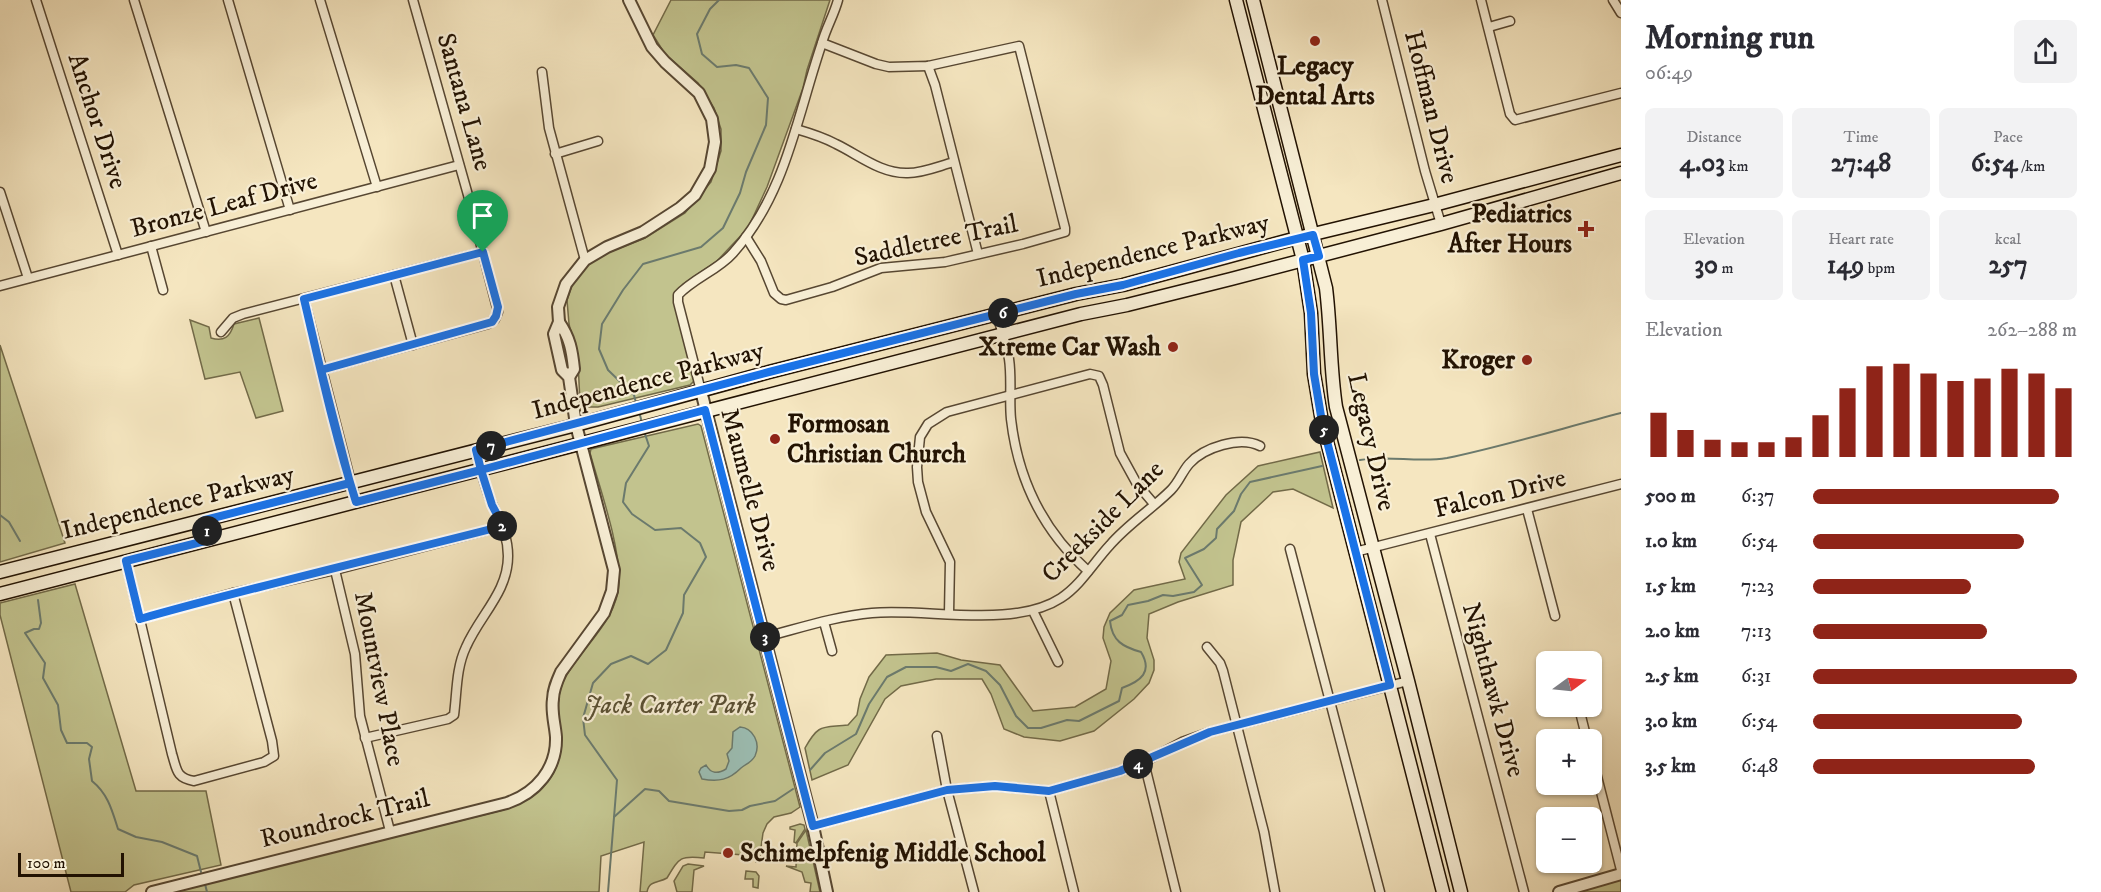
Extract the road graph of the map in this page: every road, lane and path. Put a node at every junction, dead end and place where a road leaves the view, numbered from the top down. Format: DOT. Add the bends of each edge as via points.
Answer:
graph roads {
  1 [pos="36,0"];
  2 [pos="134,0"];
  3 [pos="228,0"];
  4 [pos="320,0"];
  5 [pos="413,0"];
  6 [pos="629,0"];
  7 [pos="838,0"];
  8 [pos="1236,0"];
  9 [pos="1253,0"];
  10 [pos="1382,0"];
  11 [pos="1481,0"];
  12 [pos="1613,0"];
  13 [pos="1621,13"];
  14 [pos="1510,21"];
  15 [pos="1489,27"];
  16 [pos="822,43"];
  17 [pos="1266,52"];
  18 [pos="1250,57"];
  19 [pos="928,66"];
  20 [pos="542,72"];
  21 [pos="1621,93"];
  22 [pos="1262,103"];
  23 [pos="796,129"];
  24 [pos="1289,140"];
  25 [pos="598,141"];
  26 [pos="555,154"];
  27 [pos="1621,155"];
  28 [pos="954,162"];
  29 [pos="459,165"];
  30 [pos="1621,173"];
  31 [pos="1530,179"];
  32 [pos="377,187"];
  33 [pos="0,192"];
  34 [pos="1534,196"];
  35 [pos="1434,205"];
  36 [pos="290,210"];
  37 [pos="1441,224"];
  38 [pos="206,232"];
  39 [pos="1313,235"];
  40 [pos="747,237"];
  41 [pos="1297,238"];
  42 [pos="151,246"];
  43 [pos="483,252"];
  44 [pos="978,254"];
  45 [pos="118,255"];
  46 [pos="1319,256"];
  47 [pos="585,260"];
  48 [pos="1303,260"];
  49 [pos="1178,271"];
  50 [pos="394,275"];
  51 [pos="28,278"];
  52 [pos="0,286"];
  53 [pos="163,290"];
  54 [pos="1182,291"];
  55 [pos="304,299"];
  56 [pos="997,314"];
  57 [pos="221,332"];
  58 [pos="1002,334"];
  59 [pos="413,345"];
  60 [pos="321,370"];
  61 [pos="1331,373"];
  62 [pos="1314,374"];
  63 [pos="701,391"];
  64 [pos="1011,394"];
  65 [pos="705,410"];
  66 [pos="576,425"];
  67 [pos="581,444"];
  68 [pos="1260,446"];
  69 [pos="476,450"];
  70 [pos="481,470"];
  71 [pos="350,483"];
  72 [pos="1621,484"];
  73 [pos="356,502"];
  74 [pos="1154,504"];
  75 [pos="1527,509"];
  76 [pos="205,520"];
  77 [pos="503,526"];
  78 [pos="1430,534"];
  79 [pos="209,540"];
  80 [pos="121,541"];
  81 [pos="1373,548"];
  82 [pos="1290,549"];
  83 [pos="1355,552"];
  84 [pos="126,561"];
  85 [pos="335,570"];
  86 [pos="1088,571"];
  87 [pos="0,572"];
  88 [pos="233,593"];
  89 [pos="0,594"];
  90 [pos="1033,610"];
  91 [pos="949,613"];
  92 [pos="1555,616"];
  93 [pos="140,619"];
  94 [pos="824,622"];
  95 [pos="765,638"];
  96 [pos="1207,647"];
  97 [pos="832,651"];
  98 [pos="1058,662"];
  99 [pos="1408,681"];
  100 [pos="1390,685"];
  101 [pos="1331,700"];
  102 [pos="1237,724"];
  103 [pos="937,736"];
  104 [pos="365,738"];
  105 [pos="1144,762"];
  106 [pos="947,790"];
  107 [pos="1049,791"];
  108 [pos="1602,795"];
  109 [pos="813,826"];
  110 [pos="390,831"];
  111 [pos="1621,872"];
  112 [pos="152,892"];
  113 [pos="827,892"];
  114 [pos="974,892"];
  115 [pos="1074,892"];
  116 [pos="1176,892"];
  117 [pos="1275,892"];
  118 [pos="1380,892"];
  119 [pos="1443,892"];
  120 [pos="1461,892"];
  121 [pos="1524,892"];
  122 [pos="1559,892"];
  1 -- 45 [label="street, Anchor Drive"];
  2 -- 38 [label="street"];
  3 -- 36 [label="street"];
  4 -- 32 [label="street"];
  5 -- 29 [label="street, Santana Lane"];
  6 -- 47 [label="street" via="652,47 693,86 708,109 715,130 714,154 702,185 680,208 643,232"];
  7 -- 16 [label="street, Maumelle Drive"];
  8 -- 18 [label="main road, Legacy Drive"];
  9 -- 17 [label="main road, Legacy Drive"];
  10 -- 35 [label="street, Hoffman Drive"];
  11 -- 15 [label="street"];
  12 -- 13 [label="street"];
  14 -- 15 [label="street"];
  15 -- 21 [label="street" via="1510,114 1515,120"];
  16 -- 19 [label="street" via="889,67"];
  16 -- 23 [label="street, Maumelle Drive"];
  17 -- 18 [label="main road"];
  17 -- 24 [label="main road, Legacy Drive"];
  18 -- 22 [label="main road, Legacy Drive"];
  19 -- 28 [label="street"];
  19 -- 44 [label="street, Saddletree Trail" via="1019,46 1065,232"];
  20 -- 26 [label="street"];
  22 -- 24 [label="main road" via="1269,107 1278,135"];
  22 -- 41 [label="main road, Legacy Drive"];
  23 -- 28 [label="street" via="825,138 874,166 891,171 918,172"];
  23 -- 40 [label="street, Maumelle Drive" via="772,196"];
  24 -- 39 [label="main road, Legacy Drive"];
  25 -- 26 [label="street"];
  26 -- 47 [label="street"];
  27 -- 31 [label="main road, Independence Parkway"];
  28 -- 44 [label="street"];
  29 -- 32 [label="street, Bronze Leaf Drive"];
  29 -- 43 [label="street, Santana Lane"];
  30 -- 34 [label="main road, Independence Parkway"];
  31 -- 34 [label="main road"];
  31 -- 35 [label="main road, Independence Parkway"];
  32 -- 36 [label="street, Bronze Leaf Drive"];
  33 -- 51 [label="street"];
  34 -- 37 [label="main road, Independence Parkway"];
  35 -- 37 [label="street, Hoffman Drive"];
  35 -- 39 [label="main road, Independence Parkway"];
  36 -- 38 [label="street, Bronze Leaf Drive"];
  37 -- 46 [label="main road, Independence Parkway"];
  38 -- 42 [label="street, Bronze Leaf Drive"];
  39 -- 41 [label="main road, Independence Parkway"];
  39 -- 46 [label="main road, Legacy Drive"];
  40 -- 44 [label="street, Saddletree Trail" via="774,293 786,300 881,268 945,262"];
  40 -- 63 [label="street, Maumelle Drive" via="732,255 678,295"];
  41 -- 48 [label="main road, Legacy Drive"];
  41 -- 49 [label="main road, Independence Parkway"];
  42 -- 45 [label="street, Bronze Leaf Drive"];
  42 -- 53 [label="street"];
  43 -- 50 [label="street"];
  43 -- 59 [label="street, Santana Lane" via="498,307 495,319"];
  45 -- 51 [label="street, Bronze Leaf Drive"];
  46 -- 48 [label="main road, Independence Parkway"];
  46 -- 61 [label="main road, Legacy Drive" via="1329,314"];
  47 -- 66 [label="street" via="566,284 558,307 559,322 572,352 574,369 569,377"];
  48 -- 54 [label="main road, Independence Parkway"];
  48 -- 62 [label="main road, Legacy Drive"];
  49 -- 54 [label="main road"];
  49 -- 56 [label="main road, Independence Parkway"];
  50 -- 55 [label="street"];
  50 -- 59 [label="street"];
  51 -- 52 [label="street, Bronze Leaf Drive"];
  54 -- 58 [label="main road, Independence Parkway"];
  55 -- 57 [label="street" via="243,314 233,318"];
  55 -- 60 [label="street"];
  56 -- 58 [label="street"];
  56 -- 63 [label="main road, Independence Parkway"];
  58 -- 64 [label="street" via="1009,359"];
  58 -- 65 [label="main road, Independence Parkway"];
  59 -- 60 [label="street"];
  60 -- 71 [label="street"];
  61 -- 62 [label="main road"];
  61 -- 81 [label="main road, Legacy Drive" via="1336,407"];
  62 -- 83 [label="main road, Legacy Drive"];
  63 -- 65 [label="street, Maumelle Drive"];
  63 -- 66 [label="main road, Independence Parkway"];
  64 -- 74 [label="street" via="1090,374 1099,376 1120,453 1137,484"];
  64 -- 86 [label="street" via="1014,438 1026,482 1056,539"];
  64 -- 91 [label="street" via="947,412 928,424 920,437 918,482 926,512 950,562"];
  65 -- 67 [label="main road, Independence Parkway"];
  65 -- 95 [label="street, Maumelle Drive"];
  66 -- 67 [label="street"];
  66 -- 69 [label="main road, Independence Parkway"];
  67 -- 70 [label="main road, Independence Parkway"];
  67 -- 110 [label="street, Roundrock Trail" via="615,580 604,613 557,681 552,712 556,746 550,767 542,780 520,798"];
  68 -- 74 [label="street, Creekside Lane" via="1235,442 1204,452"];
  69 -- 70 [label="street"];
  69 -- 71 [label="main road, Independence Parkway"];
  70 -- 73 [label="main road, Independence Parkway"];
  70 -- 77 [label="street"];
  71 -- 73 [label="street"];
  71 -- 76 [label="main road, Independence Parkway"];
  72 -- 75 [label="street, Falcon Drive"];
  73 -- 79 [label="main road, Independence Parkway"];
  74 -- 86 [label="street, Creekside Lane"];
  75 -- 78 [label="street, Falcon Drive"];
  75 -- 92 [label="street"];
  76 -- 79 [label="main road"];
  76 -- 80 [label="main road, Independence Parkway"];
  77 -- 85 [label="street"];
  77 -- 104 [label="street" via="508,555 505,579 465,648 454,715"];
  78 -- 81 [label="street, Falcon Drive"];
  78 -- 121 [label="street, Nighthawk Drive"];
  79 -- 84 [label="main road, Independence Parkway"];
  80 -- 84 [label="main road"];
  80 -- 87 [label="main road, Independence Parkway"];
  81 -- 83 [label="street, Falcon Drive"];
  81 -- 99 [label="main road, Legacy Drive"];
  82 -- 101 [label="street"];
  83 -- 100 [label="main road, Legacy Drive"];
  84 -- 89 [label="main road, Independence Parkway"];
  84 -- 93 [label="street"];
  85 -- 88 [label="street"];
  85 -- 104 [label="street, Mountview Place" via="355,654 357,702"];
  86 -- 90 [label="street, Creekside Lane" via="1060,599"];
  88 -- 93 [label="street"];
  88 -- 93 [label="street" via="272,741 274,756 264,762 194,781 179,776"];
  90 -- 91 [label="street, Creekside Lane" via="1002,615"];
  90 -- 98 [label="street"];
  91 -- 94 [label="street, Creekside Lane" via="874,613"];
  94 -- 95 [label="street, Creekside Lane"];
  94 -- 97 [label="street"];
  95 -- 109 [label="street, Maumelle Drive"];
  96 -- 102 [label="street" via="1220,663"];
  99 -- 100 [label="street"];
  99 -- 120 [label="main road, Legacy Drive"];
  100 -- 101 [label="street"];
  100 -- 119 [label="main road, Legacy Drive"];
  101 -- 102 [label="street"];
  101 -- 118 [label="street"];
  102 -- 105 [label="street" via="1198,736"];
  102 -- 117 [label="street"];
  103 -- 106 [label="street"];
  104 -- 110 [label="street, Mountview Place"];
  105 -- 107 [label="street"];
  105 -- 116 [label="street"];
  106 -- 107 [label="street" via="995,786"];
  106 -- 109 [label="street"];
  106 -- 114 [label="street"];
  107 -- 115 [label="street"];
  108 -- 111 [label="street"];
  109 -- 113 [label="street, Maumelle Drive"];
  110 -- 112 [label="street, Roundrock Trail"];
  111 -- 122 [label="street"];
}
